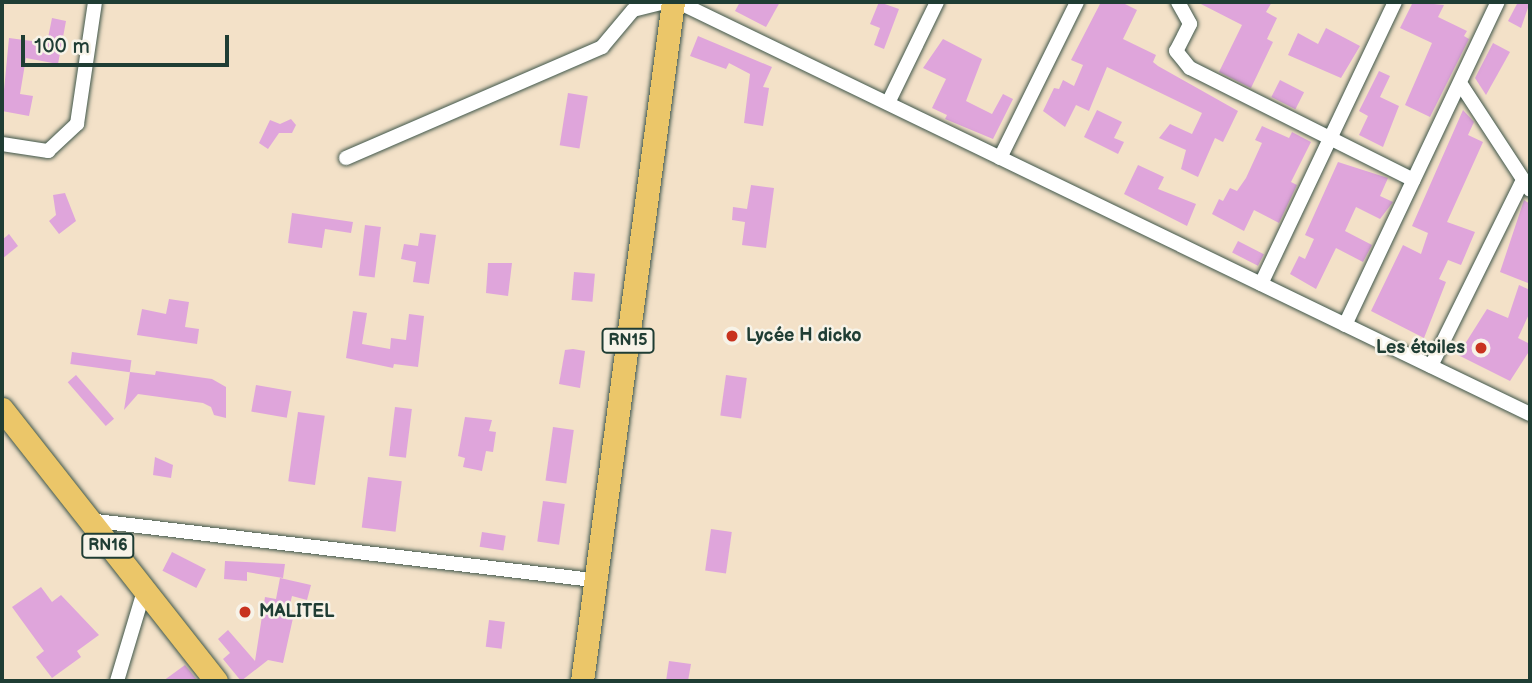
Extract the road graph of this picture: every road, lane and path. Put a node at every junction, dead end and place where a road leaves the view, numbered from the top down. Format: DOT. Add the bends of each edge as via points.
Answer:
graph roads {
  1 [pos="95,2"];
  2 [pos="666,2"];
  3 [pos="676,2"];
  4 [pos="937,2"];
  5 [pos="1077,2"];
  6 [pos="1178,2"];
  7 [pos="1395,2"];
  8 [pos="1498,2"];
  9 [pos="1462,86"];
  10 [pos="888,103"];
  11 [pos="1332,138"];
  12 [pos="2,144"];
  13 [pos="346,158"];
  14 [pos="1000,158"];
  15 [pos="1415,180"];
  16 [pos="1527,185"];
  17 [pos="1261,284"];
  18 [pos="1345,325"];
  19 [pos="1431,366"];
  20 [pos="2,409"];
  21 [pos="1530,414"];
  22 [pos="88,520"];
  23 [pos="593,580"];
  24 [pos="144,591"];
  25 [pos="117,681"];
  26 [pos="216,681"];
  27 [pos="582,681"];
  1 -- 12 [label="street" via="77,124 48,151"];
  2 -- 13 [label="street" via="633,10 602,47"];
  3 -- 10 [label="street"];
  3 -- 23 [label="main road, RN15"];
  4 -- 10 [label="street"];
  5 -- 14 [label="street"];
  6 -- 11 [label="street" via="1190,24 1176,51 1190,68"];
  7 -- 11 [label="street"];
  8 -- 9 [label="street"];
  9 -- 15 [label="street"];
  9 -- 16 [label="street"];
  10 -- 14 [label="street"];
  11 -- 15 [label="street"];
  11 -- 17 [label="street"];
  14 -- 17 [label="street"];
  15 -- 18 [label="street"];
  16 -- 19 [label="street"];
  17 -- 18 [label="street"];
  18 -- 19 [label="street"];
  19 -- 21 [label="street"];
  20 -- 22 [label="main road, RN16"];
  22 -- 23 [label="street"];
  22 -- 24 [label="main road, RN16"];
  23 -- 27 [label="main road, RN15"];
  24 -- 25 [label="street"];
  24 -- 26 [label="main road, RN16"];
}
